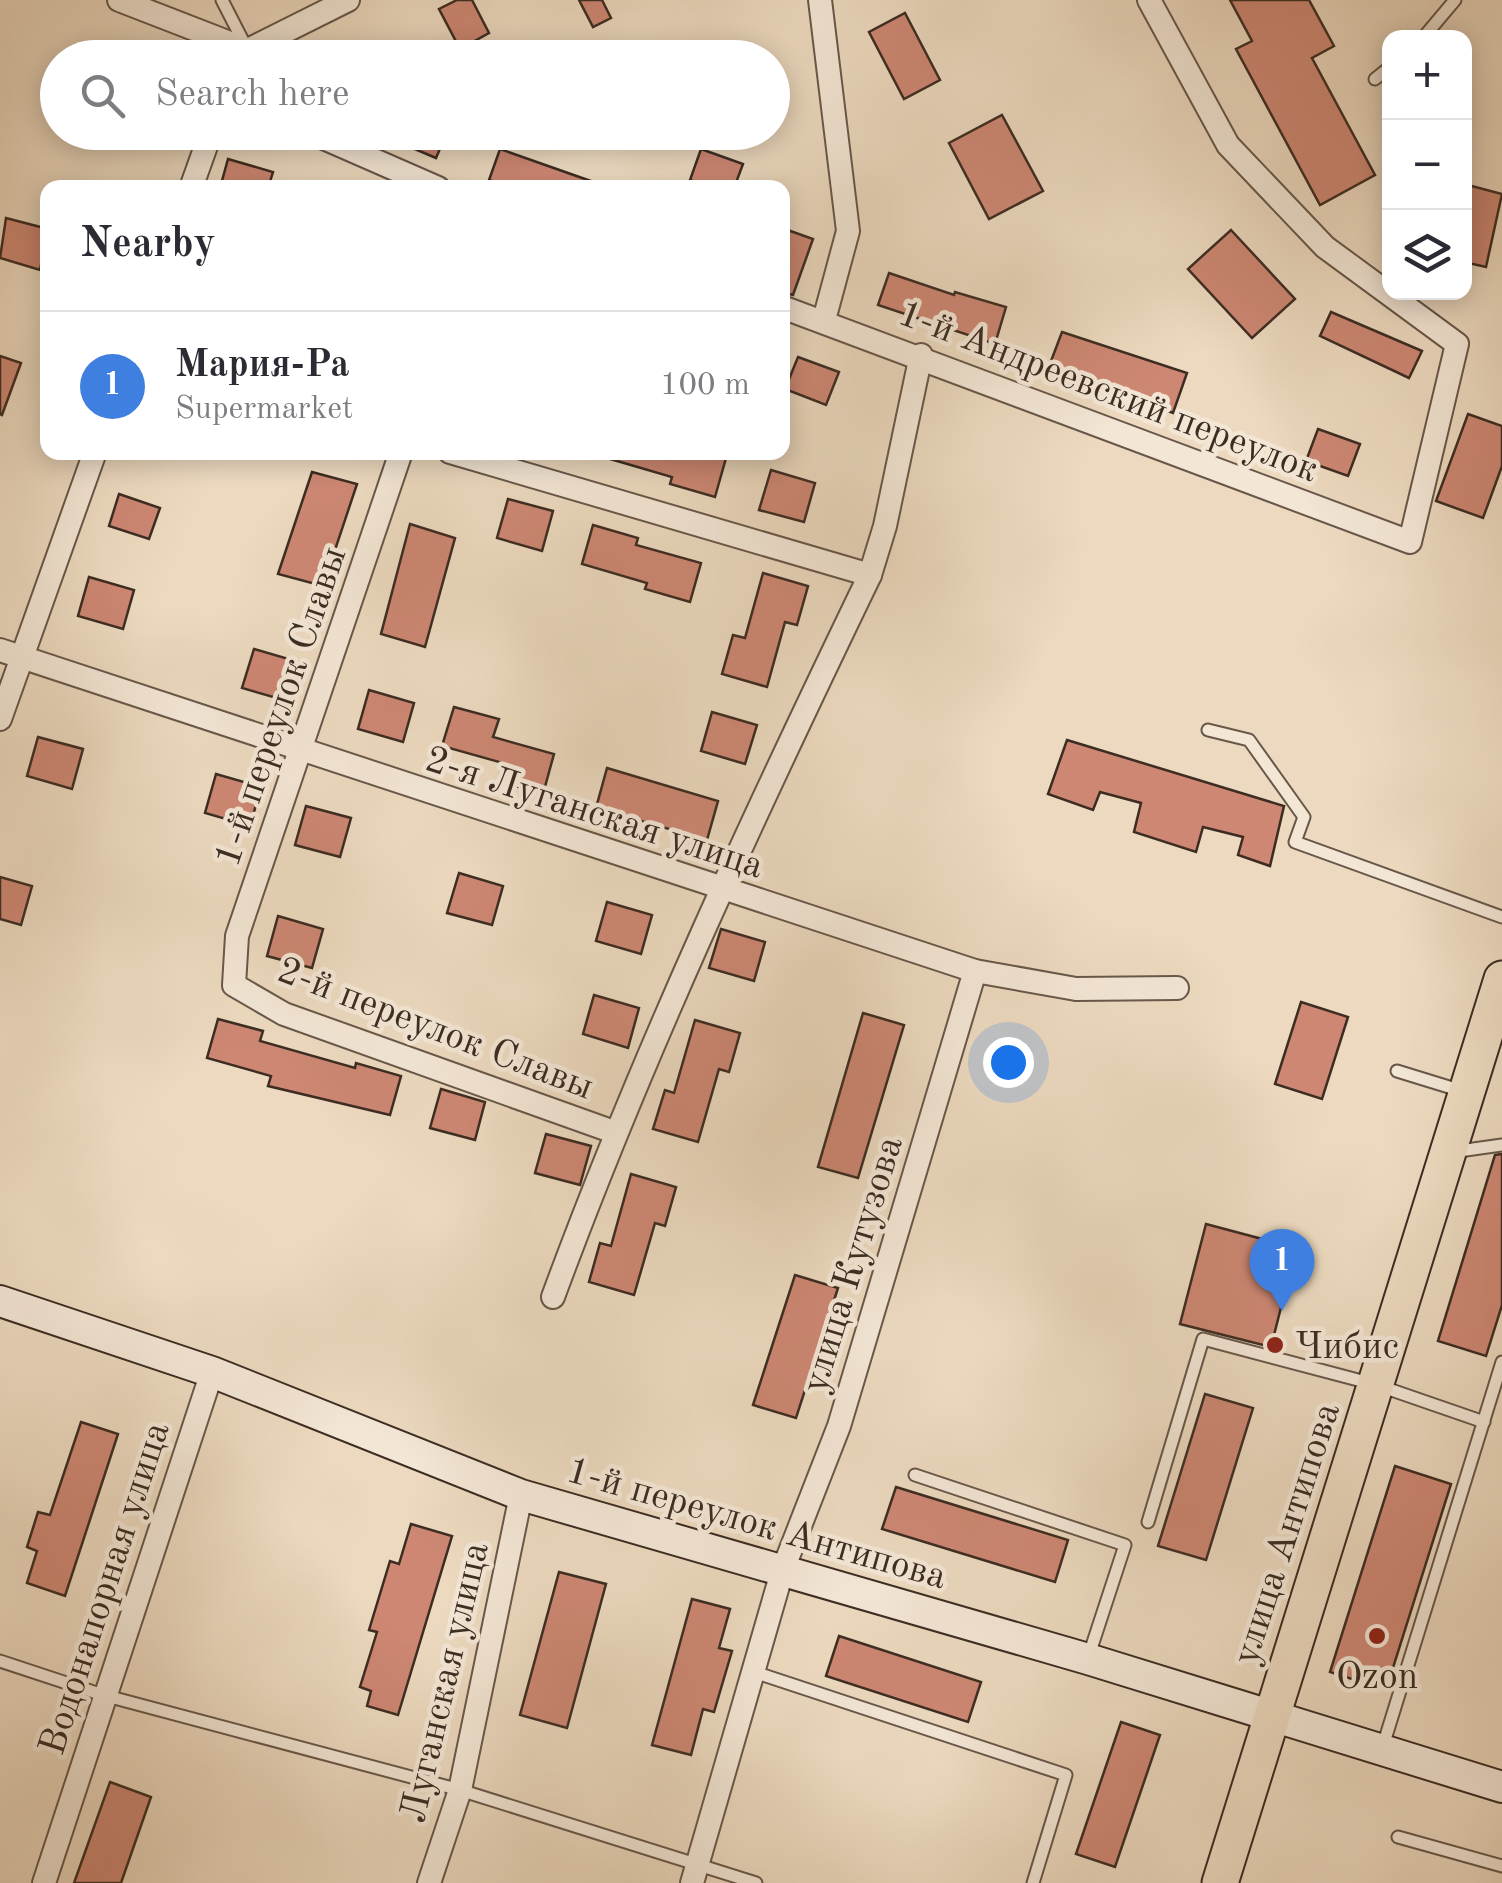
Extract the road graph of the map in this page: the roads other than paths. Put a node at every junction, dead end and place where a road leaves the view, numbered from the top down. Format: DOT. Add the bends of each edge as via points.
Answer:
graph roads {
  1 [pos="119,0"];
  2 [pos="222,0"];
  3 [pos="348,0"];
  4 [pos="820,0"];
  5 [pos="1150,0"];
  6 [pos="1455,0"];
  7 [pos="1429,30"];
  8 [pos="213,40"];
  9 [pos="241,40"];
  10 [pos="275,40"];
  11 [pos="1382,74"];
  12 [pos="1374,80"];
  13 [pos="205,150"];
  14 [pos="351,150"];
  15 [pos="194,180"];
  16 [pos="420,180"];
  17 [pos="790,309"];
  18 [pos="824,320"];
  19 [pos="921,355"];
  20 [pos="92,460"];
  21 [pos="398,460"];
  22 [pos="477,460"];
  23 [pos="870,576"];
  24 [pos="11,654"];
  25 [pos="0,719"];
  26 [pos="1208,730"];
  27 [pos="301,751"];
  28 [pos="718,890"];
  29 [pos="1502,917"];
  30 [pos="976,971"];
  31 [pos="1502,979"];
  32 [pos="234,985"];
  33 [pos="1177,988"];
  34 [pos="1397,1071"];
  35 [pos="1466,1093"];
  36 [pos="614,1132"];
  37 [pos="1502,1145"];
  38 [pos="1446,1153"];
  39 [pos="553,1297"];
  40 [pos="0,1301"];
  41 [pos="1502,1362"];
  42 [pos="212,1372"];
  43 [pos="1377,1385"];
  44 [pos="1484,1422"];
  45 [pos="914,1475"];
  46 [pos="521,1495"];
  47 [pos="1148,1522"];
  48 [pos="782,1572"];
  49 [pos="1088,1658"];
  50 [pos="0,1661"];
  51 [pos="754,1672"];
  52 [pos="103,1695"];
  53 [pos="1272,1714"];
  54 [pos="1382,1749"];
  55 [pos="1502,1787"];
  56 [pos="460,1790"];
  57 [pos="1398,1836"];
  58 [pos="1502,1867"];
  59 [pos="694,1875"];
  60 [pos="44,1883"];
  61 [pos="429,1883"];
  62 [pos="756,1883"];
  63 [pos="1033,1883"];
  64 [pos="1220,1883"];
  1 -- 8 [label="street"];
  2 -- 9 [label="lane"];
  3 -- 10 [label="street"];
  4 -- 18 [label="street" via="848,230"];
  5 -- 19 [label="street, 1-й Андреевский переулок" via="1228,145 1325,247 1457,344 1410,542"];
  6 -- 7 [label="lane"];
  11 -- 12 [label="lane"];
  13 -- 15 [label="street"];
  14 -- 16 [label="street"];
  17 -- 18 [label="street, 1-й Андреевский переулок"];
  18 -- 19 [label="street, 1-й Андреевский переулок"];
  19 -- 23 [label="street, 2-й переулок Славы"];
  20 -- 24 [label="street"];
  21 -- 27 [label="street, 1-й переулок Славы"];
  22 -- 23 [label="street"];
  23 -- 28 [label="street, 2-й переулок Славы"];
  24 -- 25 [label="street"];
  24 -- 27 [label="street, 2-я Луганская улица"];
  26 -- 29 [label="lane" via="1249,740 1287,787 1304,816 1295,842"];
  27 -- 28 [label="street, 2-я Луганская улица"];
  27 -- 32 [label="street, 1-й переулок Славы" via="238,936"];
  28 -- 30 [label="street, 2-я Луганская улица"];
  28 -- 36 [label="street, 2-й переулок Славы"];
  30 -- 33 [label="street, 2-я Луганская улица" via="1076,989"];
  30 -- 48 [label="street, улица Кутузова" via="839,1426"];
  31 -- 35 [label="main road, улица Антипова"];
  32 -- 36 [label="street, 2-й переулок Славы" via="284,1014"];
  34 -- 35 [label="lane"];
  35 -- 38 [label="main road, улица Антипова"];
  36 -- 39 [label="street, 2-й переулок Славы"];
  37 -- 38 [label="lane"];
  38 -- 43 [label="main road, улица Антипова"];
  40 -- 42 [label="main road, 1-й переулок Антипова"];
  41 -- 44 [label="lane"];
  42 -- 46 [label="main road, 1-й переулок Антипова"];
  42 -- 52 [label="street, Водонапорная улица"];
  43 -- 44 [label="lane"];
  43 -- 47 [label="lane" via="1202,1339"];
  43 -- 53 [label="main road, улица Антипова"];
  44 -- 54 [label="lane"];
  45 -- 49 [label="lane" via="1125,1545"];
  46 -- 48 [label="main road, 1-й переулок Антипова"];
  46 -- 56 [label="street, Луганская улица"];
  48 -- 49 [label="main road, 1-й переулок Антипова"];
  48 -- 51 [label="street, улица Кутузова"];
  49 -- 53 [label="main road, 1-й переулок Антипова"];
  50 -- 52 [label="lane"];
  51 -- 59 [label="street, улица Кутузова"];
  51 -- 63 [label="lane" via="1066,1775"];
  52 -- 56 [label="lane"];
  52 -- 60 [label="street, Водонапорная улица"];
  53 -- 54 [label="main road, 1-й переулок Антипова"];
  53 -- 64 [label="main road, улица Антипова"];
  54 -- 55 [label="main road, 1-й переулок Антипова"];
  56 -- 59 [label="lane"];
  56 -- 61 [label="street, Луганская улица"];
  57 -- 58 [label="lane"];
  59 -- 62 [label="lane"];
}
